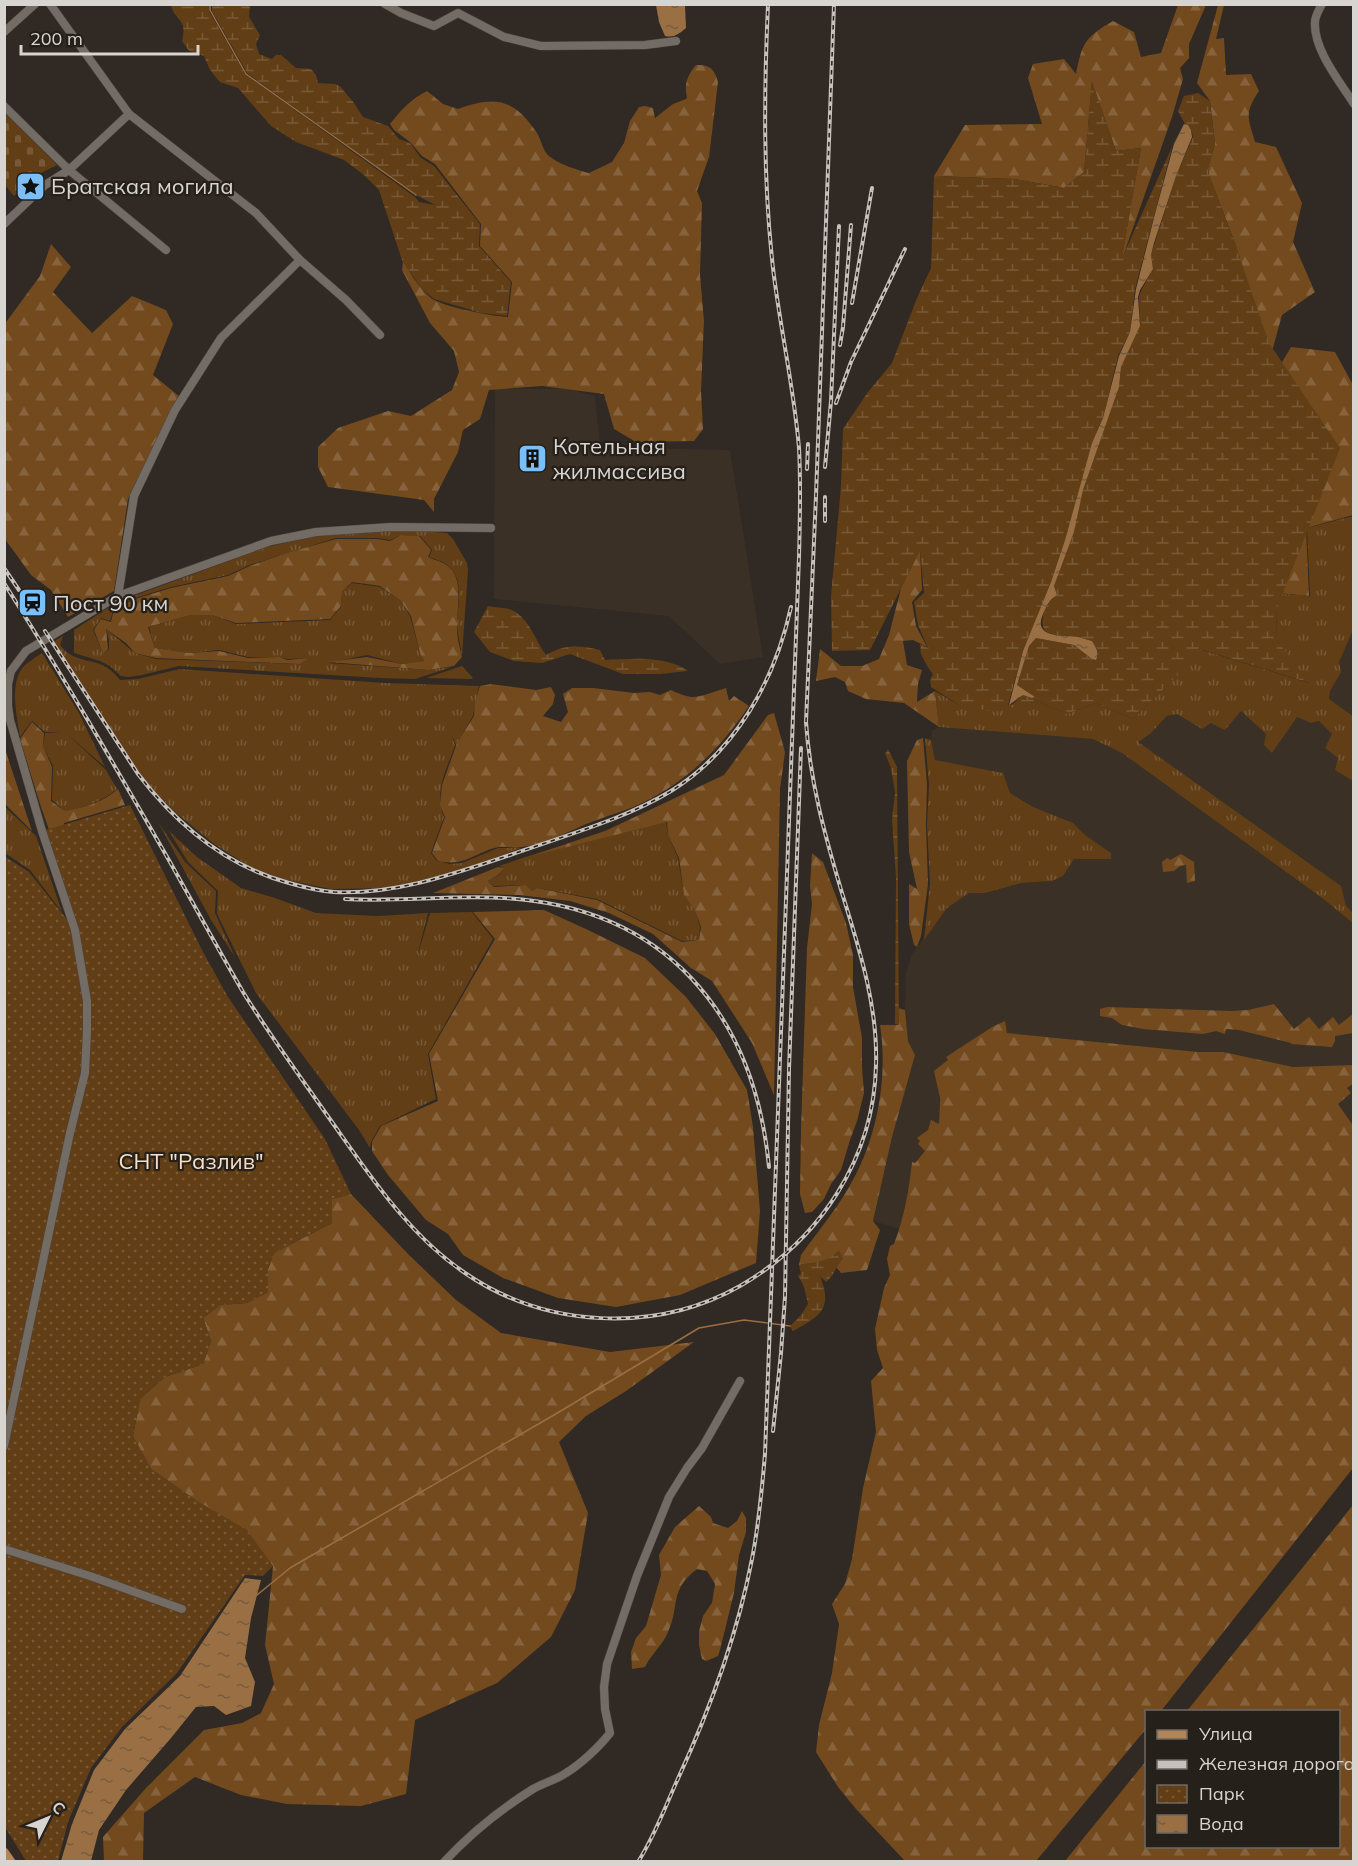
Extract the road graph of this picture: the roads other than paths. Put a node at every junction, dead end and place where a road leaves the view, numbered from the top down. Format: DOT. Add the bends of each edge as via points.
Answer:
graph roads {
  1 [pos="35,4"];
  2 [pos="50,4"];
  3 [pos="385,4"];
  4 [pos="1322,4"];
  5 [pos="4,32"];
  6 [pos="676,40"];
  7 [pos="1353,104"];
  8 [pos="4,106"];
  9 [pos="129,114"];
  10 [pos="69,170"];
  11 [pos="4,224"];
  12 [pos="166,250"];
  13 [pos="300,260"];
  14 [pos="380,335"];
  15 [pos="491,528"];
  16 [pos="118,596"];
  17 [pos="6,704"];
  18 [pos="740,1381"];
  19 [pos="4,1446"];
  20 [pos="4,1549"];
  21 [pos="182,1609"];
  22 [pos="4,1852"];
  23 [pos="11,1862"];
  24 [pos="444,1862"];
  1 -- 5 [label="street"];
  2 -- 9 [label="street"];
  3 -- 6 [label="street" via="434,26 458,13 504,37 540,46 645,45"];
  4 -- 7 [label="street" via="1315,20 1315,36"];
  8 -- 10 [label="street"];
  9 -- 10 [label="street"];
  9 -- 13 [label="street" via="256,213"];
  10 -- 11 [label="street" via="45,185"];
  10 -- 12 [label="street"];
  13 -- 14 [label="street"];
  13 -- 16 [label="street" via="221,338 174,410 134,496"];
  15 -- 16 [label="street" via="392,527 316,532 271,541"];
  16 -- 17 [label="street" via="26,651 11,670"];
  17 -- 19 [label="street" via="75,930 87,1021 84,1073"];
  18 -- 24 [label="street" via="669,1497 637,1576 607,1664 604,1687 610,1733 566,1774 506,1807"];
  20 -- 21 [label="street"];
  22 -- 23 [label="main road"];
}
